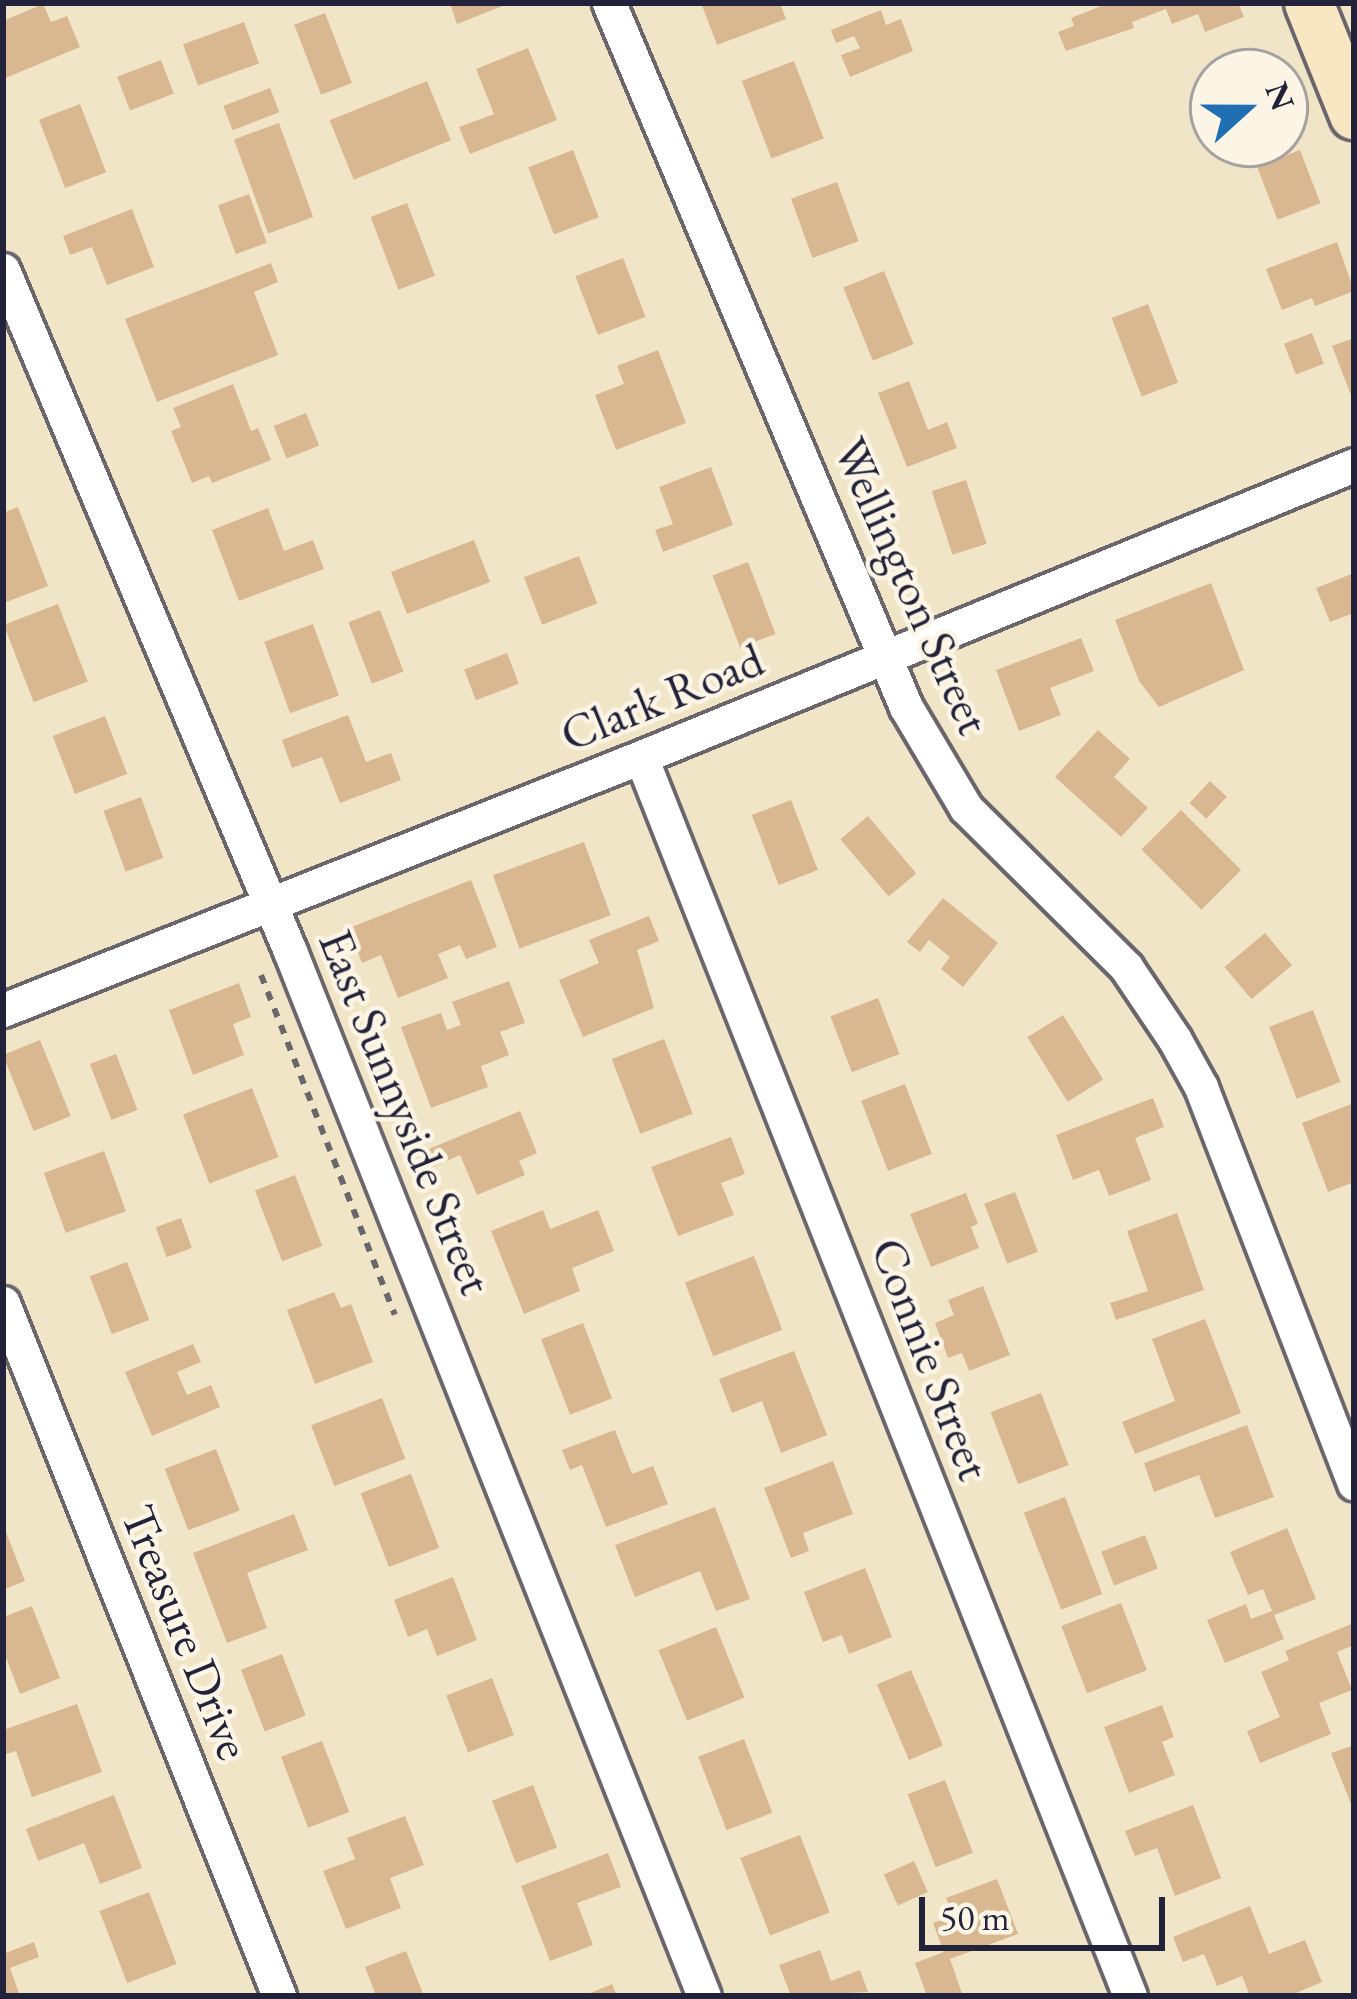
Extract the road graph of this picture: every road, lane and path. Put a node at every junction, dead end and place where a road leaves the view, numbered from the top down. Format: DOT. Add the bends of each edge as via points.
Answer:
graph roads {
  1 [pos="609,3"];
  2 [pos="1309,3"];
  3 [pos="1354,115"];
  4 [pos="3,270"];
  5 [pos="1354,465"];
  6 [pos="885,658"];
  7 [pos="641,758"];
  8 [pos="270,905"];
  9 [pos="3,1010"];
  10 [pos="3,1303"];
  11 [pos="1354,1483"];
  12 [pos="279,1996"];
  13 [pos="704,1996"];
  14 [pos="1130,1996"];
  1 -- 6 [label="street, Wellington Street"];
  2 -- 3 [label="main road"];
  4 -- 8 [label="street, East Sunnyside Street"];
  5 -- 6 [label="street, Clark Road"];
  6 -- 7 [label="street, Clark Road"];
  6 -- 11 [label="street, Wellington Street" via="966,808 1126,967 1175,1040 1201,1088"];
  7 -- 8 [label="street, Clark Road"];
  7 -- 14 [label="street, Connie Street"];
  8 -- 9 [label="street, Clark Road"];
  8 -- 13 [label="street, East Sunnyside Street"];
  10 -- 12 [label="street, Treasure Drive"];
}
